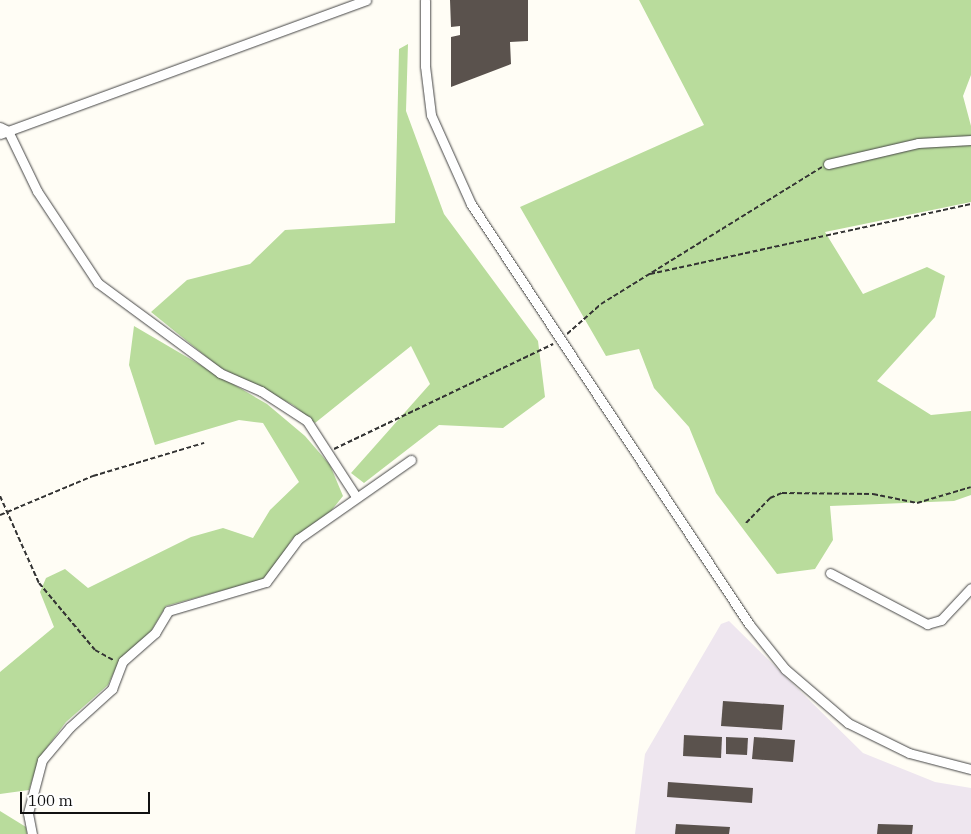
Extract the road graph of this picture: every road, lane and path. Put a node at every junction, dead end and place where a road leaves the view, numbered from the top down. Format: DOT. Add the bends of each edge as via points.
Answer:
graph roads {
  1 [pos="366,0"];
  2 [pos="425,0"];
  3 [pos="3,130"];
  4 [pos="971,140"];
  5 [pos="828,164"];
  6 [pos="971,204"];
  7 [pos="647,274"];
  8 [pos="558,340"];
  9 [pos="204,443"];
  10 [pos="328,452"];
  11 [pos="411,460"];
  12 [pos="971,487"];
  13 [pos="355,495"];
  14 [pos="0,496"];
  15 [pos="8,510"];
  16 [pos="0,515"];
  17 [pos="746,523"];
  18 [pos="830,573"];
  19 [pos="971,588"];
  20 [pos="118,674"];
  21 [pos="971,769"];
  22 [pos="32,834"];
  1 -- 3 [label="street"];
  2 -- 8 [label="street" via="427,90 440,140 484,226"];
  3 -- 10 [label="street" via="37,192 98,283 220,372 296,412"];
  4 -- 5 [label="street" via="918,143 858,153"];
  5 -- 7 [label="path"];
  6 -- 7 [label="path"];
  7 -- 8 [label="path" via="601,304"];
  8 -- 10 [label="path"];
  8 -- 21 [label="street" via="749,624 785,669 824,705 879,740 932,760"];
  9 -- 15 [label="path" via="100,473"];
  10 -- 13 [label="street"];
  11 -- 13 [label="street" via="367,492"];
  12 -- 17 [label="path" via="923,503 873,494 782,494 770,498"];
  13 -- 20 [label="street" via="298,539 266,582 168,611 155,633 123,661"];
  14 -- 15 [label="path"];
  15 -- 16 [label="path"];
  15 -- 20 [label="path" via="39,583 95,650 114,661"];
  18 -- 19 [label="street" via="927,624 941,620"];
  20 -- 22 [label="street" via="112,689 76,720 42,760 28,813"];
}
